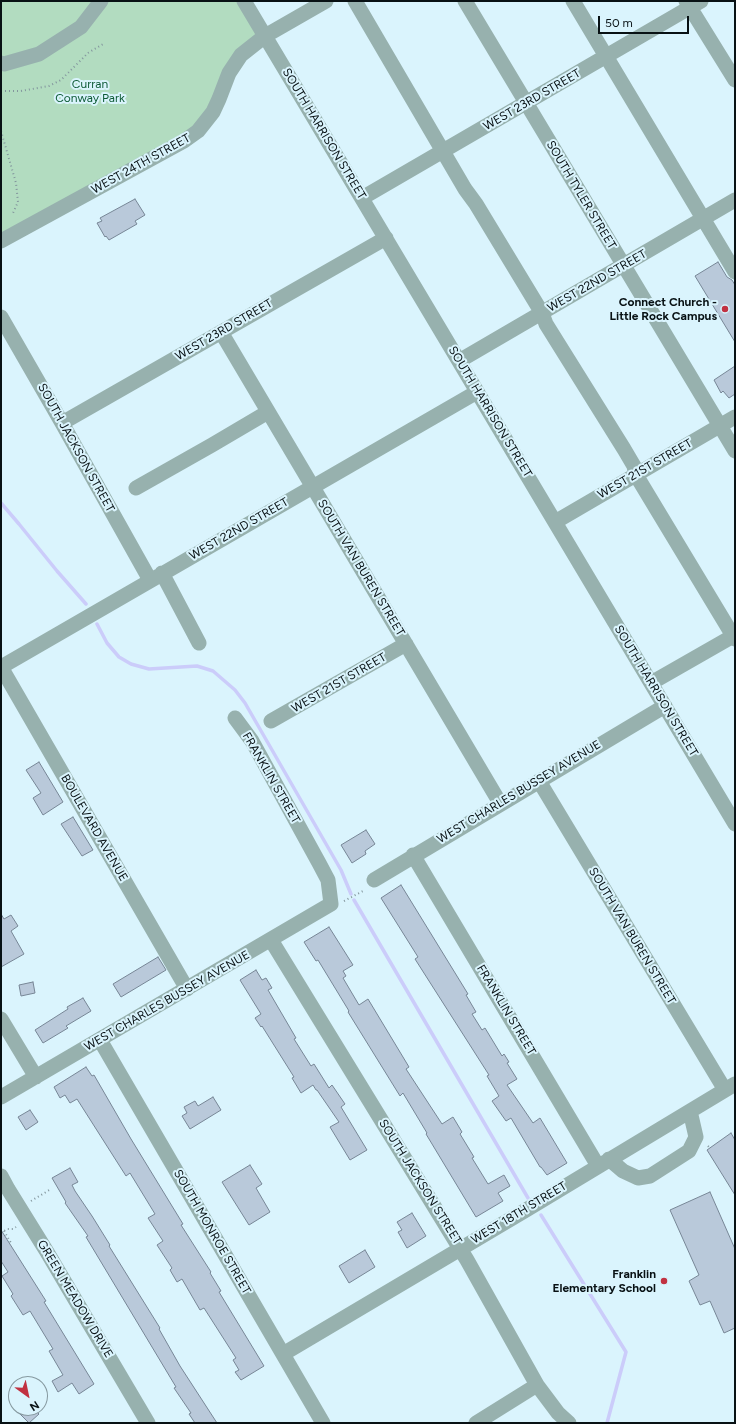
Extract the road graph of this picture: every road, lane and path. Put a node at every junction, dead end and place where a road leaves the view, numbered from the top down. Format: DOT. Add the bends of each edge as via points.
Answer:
graph roads {
  1 [pos="101,1"];
  2 [pos="244,1"];
  3 [pos="326,1"];
  4 [pos="355,1"];
  5 [pos="465,1"];
  6 [pos="573,1"];
  7 [pos="692,3"];
  8 [pos="265,36"];
  9 [pos="104,44"];
  10 [pos="607,56"];
  11 [pos="1,63"];
  12 [pos="735,80"];
  13 [pos="1,91"];
  14 [pos="526,103"];
  15 [pos="1,131"];
  16 [pos="444,151"];
  17 [pos="362,198"];
  18 [pos="735,200"];
  19 [pos="13,213"];
  20 [pos="702,219"];
  21 [pos="386,238"];
  22 [pos="1,241"];
  23 [pos="624,265"];
  24 [pos="735,272"];
  25 [pos="542,313"];
  26 [pos="1,317"];
  27 [pos="221,332"];
  28 [pos="459,361"];
  29 [pos="477,392"];
  30 [pos="268,412"];
  31 [pos="735,416"];
  32 [pos="62,423"];
  33 [pos="720,426"];
  34 [pos="735,451"];
  35 [pos="636,475"];
  36 [pos="313,487"];
  37 [pos="136,488"];
  38 [pos="555,522"];
  39 [pos="156,577"];
  40 [pos="734,637"];
  41 [pos="198,643"];
  42 [pos="406,644"];
  43 [pos="1,667"];
  44 [pos="651,683"];
  45 [pos="665,706"];
  46 [pos="235,718"];
  47 [pos="271,721"];
  48 [pos="538,781"];
  49 [pos="500,803"];
  50 [pos="735,824"];
  51 [pos="414,855"];
  52 [pos="374,880"];
  53 [pos="358,893"];
  54 [pos="349,899"];
  55 [pos="331,904"];
  56 [pos="271,940"];
  57 [pos="187,989"];
  58 [pos="1,1019"];
  59 [pos="100,1040"];
  60 [pos="36,1077"];
  61 [pos="730,1087"];
  62 [pos="1,1097"];
  63 [pos="690,1111"];
  64 [pos="604,1162"];
  65 [pos="3,1186"];
  66 [pos="51,1189"];
  67 [pos="23,1214"];
  68 [pos="4,1232"];
  69 [pos="1,1233"];
  70 [pos="11,1243"];
  71 [pos="460,1248"];
  72 [pos="283,1354"];
  73 [pos="537,1385"];
  74 [pos="148,1423"];
  75 [pos="323,1423"];
  76 [pos="476,1423"];
  77 [pos="570,1423"];
  1 -- 11 [label="street" via="81,27 39,54"];
  2 -- 8 [label="street, SOUTH HARRISON STREET"];
  3 -- 8 [label="street, WEST 24TH STREET"];
  4 -- 16 [label="street"];
  5 -- 14 [label="street, SOUTH TYLER STREET"];
  6 -- 10 [label="street"];
  7 -- 10 [label="street, WEST 23RD STREET"];
  7 -- 12 [label="street"];
  8 -- 17 [label="street, SOUTH HARRISON STREET"];
  8 -- 22 [label="street, WEST 24TH STREET" via="241,56 229,73 213,112 198,131"];
  9 -- 13 [label="path" via="88,53 61,80 49,86 21,91"];
  10 -- 14 [label="street, WEST 23RD STREET"];
  10 -- 20 [label="street"];
  14 -- 16 [label="street, WEST 23RD STREET"];
  14 -- 23 [label="street, SOUTH TYLER STREET"];
  15 -- 19 [label="path" via="16,183 18,202"];
  16 -- 17 [label="street, WEST 23RD STREET"];
  16 -- 25 [label="street"];
  17 -- 21 [label="street, SOUTH HARRISON STREET"];
  18 -- 20 [label="street, WEST 22ND STREET"];
  20 -- 23 [label="street, WEST 22ND STREET"];
  20 -- 24 [label="street"];
  21 -- 27 [label="street, WEST 23RD STREET"];
  21 -- 28 [label="street, SOUTH HARRISON STREET"];
  23 -- 25 [label="street, WEST 22ND STREET"];
  23 -- 33 [label="street, SOUTH TYLER STREET"];
  25 -- 28 [label="street, WEST 22ND STREET"];
  25 -- 35 [label="street" via="546,324 624,448"];
  26 -- 32 [label="street, SOUTH JACKSON STREET"];
  27 -- 30 [label="street, SOUTH VAN BUREN STREET"];
  27 -- 32 [label="street, WEST 23RD STREET"];
  28 -- 29 [label="street, SOUTH HARRISON STREET"];
  29 -- 36 [label="street, WEST 22ND STREET"];
  29 -- 38 [label="street, SOUTH HARRISON STREET"];
  30 -- 36 [label="street, SOUTH VAN BUREN STREET"];
  30 -- 37 [label="street"];
  31 -- 33 [label="street, WEST 21ST STREET"];
  32 -- 39 [label="street, SOUTH JACKSON STREET"];
  33 -- 34 [label="street, SOUTH TYLER STREET"];
  33 -- 35 [label="street, WEST 21ST STREET"];
  35 -- 38 [label="street, WEST 21ST STREET"];
  35 -- 40 [label="street"];
  36 -- 39 [label="street, WEST 22ND STREET"];
  36 -- 42 [label="street, SOUTH VAN BUREN STREET"];
  38 -- 44 [label="street, SOUTH HARRISON STREET"];
  39 -- 41 [label="street, SOUTH JACKSON STREET"];
  39 -- 43 [label="street, WEST 22ND STREET"];
  40 -- 44 [label="street"];
  42 -- 47 [label="street, WEST 21ST STREET"];
  42 -- 49 [label="street, SOUTH VAN BUREN STREET"];
  43 -- 57 [label="street, BOULEVARD AVENUE"];
  44 -- 45 [label="street, SOUTH HARRISON STREET"];
  45 -- 48 [label="street, WEST CHARLES BUSSEY AVENUE"];
  45 -- 50 [label="street, SOUTH HARRISON STREET"];
  46 -- 55 [label="street, FRANKLIN STREET" via="252,741 328,880"];
  48 -- 49 [label="street, WEST CHARLES BUSSEY AVENUE"];
  48 -- 61 [label="street, SOUTH VAN BUREN STREET"];
  49 -- 51 [label="street, WEST CHARLES BUSSEY AVENUE"];
  51 -- 52 [label="street, WEST CHARLES BUSSEY AVENUE"];
  51 -- 64 [label="street, FRANKLIN STREET"];
  53 -- 54 [label="path"];
  55 -- 56 [label="street, WEST CHARLES BUSSEY AVENUE"];
  56 -- 57 [label="street, WEST CHARLES BUSSEY AVENUE"];
  56 -- 71 [label="street, SOUTH JACKSON STREET"];
  57 -- 59 [label="street, WEST CHARLES BUSSEY AVENUE"];
  58 -- 60 [label="street"];
  59 -- 60 [label="street, WEST CHARLES BUSSEY AVENUE"];
  59 -- 72 [label="street, SOUTH MONROE STREET"];
  60 -- 62 [label="street, WEST CHARLES BUSSEY AVENUE"];
  61 -- 63 [label="street, WEST 18TH STREET"];
  63 -- 64 [label="street, WEST 18TH STREET"];
  63 -- 64 [label="street, FRANKLIN STREET" via="696,1137 689,1152 650,1176 638,1178"];
  64 -- 71 [label="street, WEST 18TH STREET"];
  65 -- 67 [label="street, GREEN MEADOW DRIVE"];
  66 -- 67 [label="path"];
  67 -- 68 [label="path" via="13,1229"];
  67 -- 74 [label="street, GREEN MEADOW DRIVE"];
  68 -- 69 [label="path"];
  68 -- 70 [label="path"];
  71 -- 72 [label="street, WEST 18TH STREET"];
  71 -- 73 [label="street, SOUTH JACKSON STREET"];
  72 -- 75 [label="street, SOUTH MONROE STREET"];
  73 -- 76 [label="street"];
  73 -- 77 [label="street, SOUTH JACKSON STREET" via="558,1413"];
}
